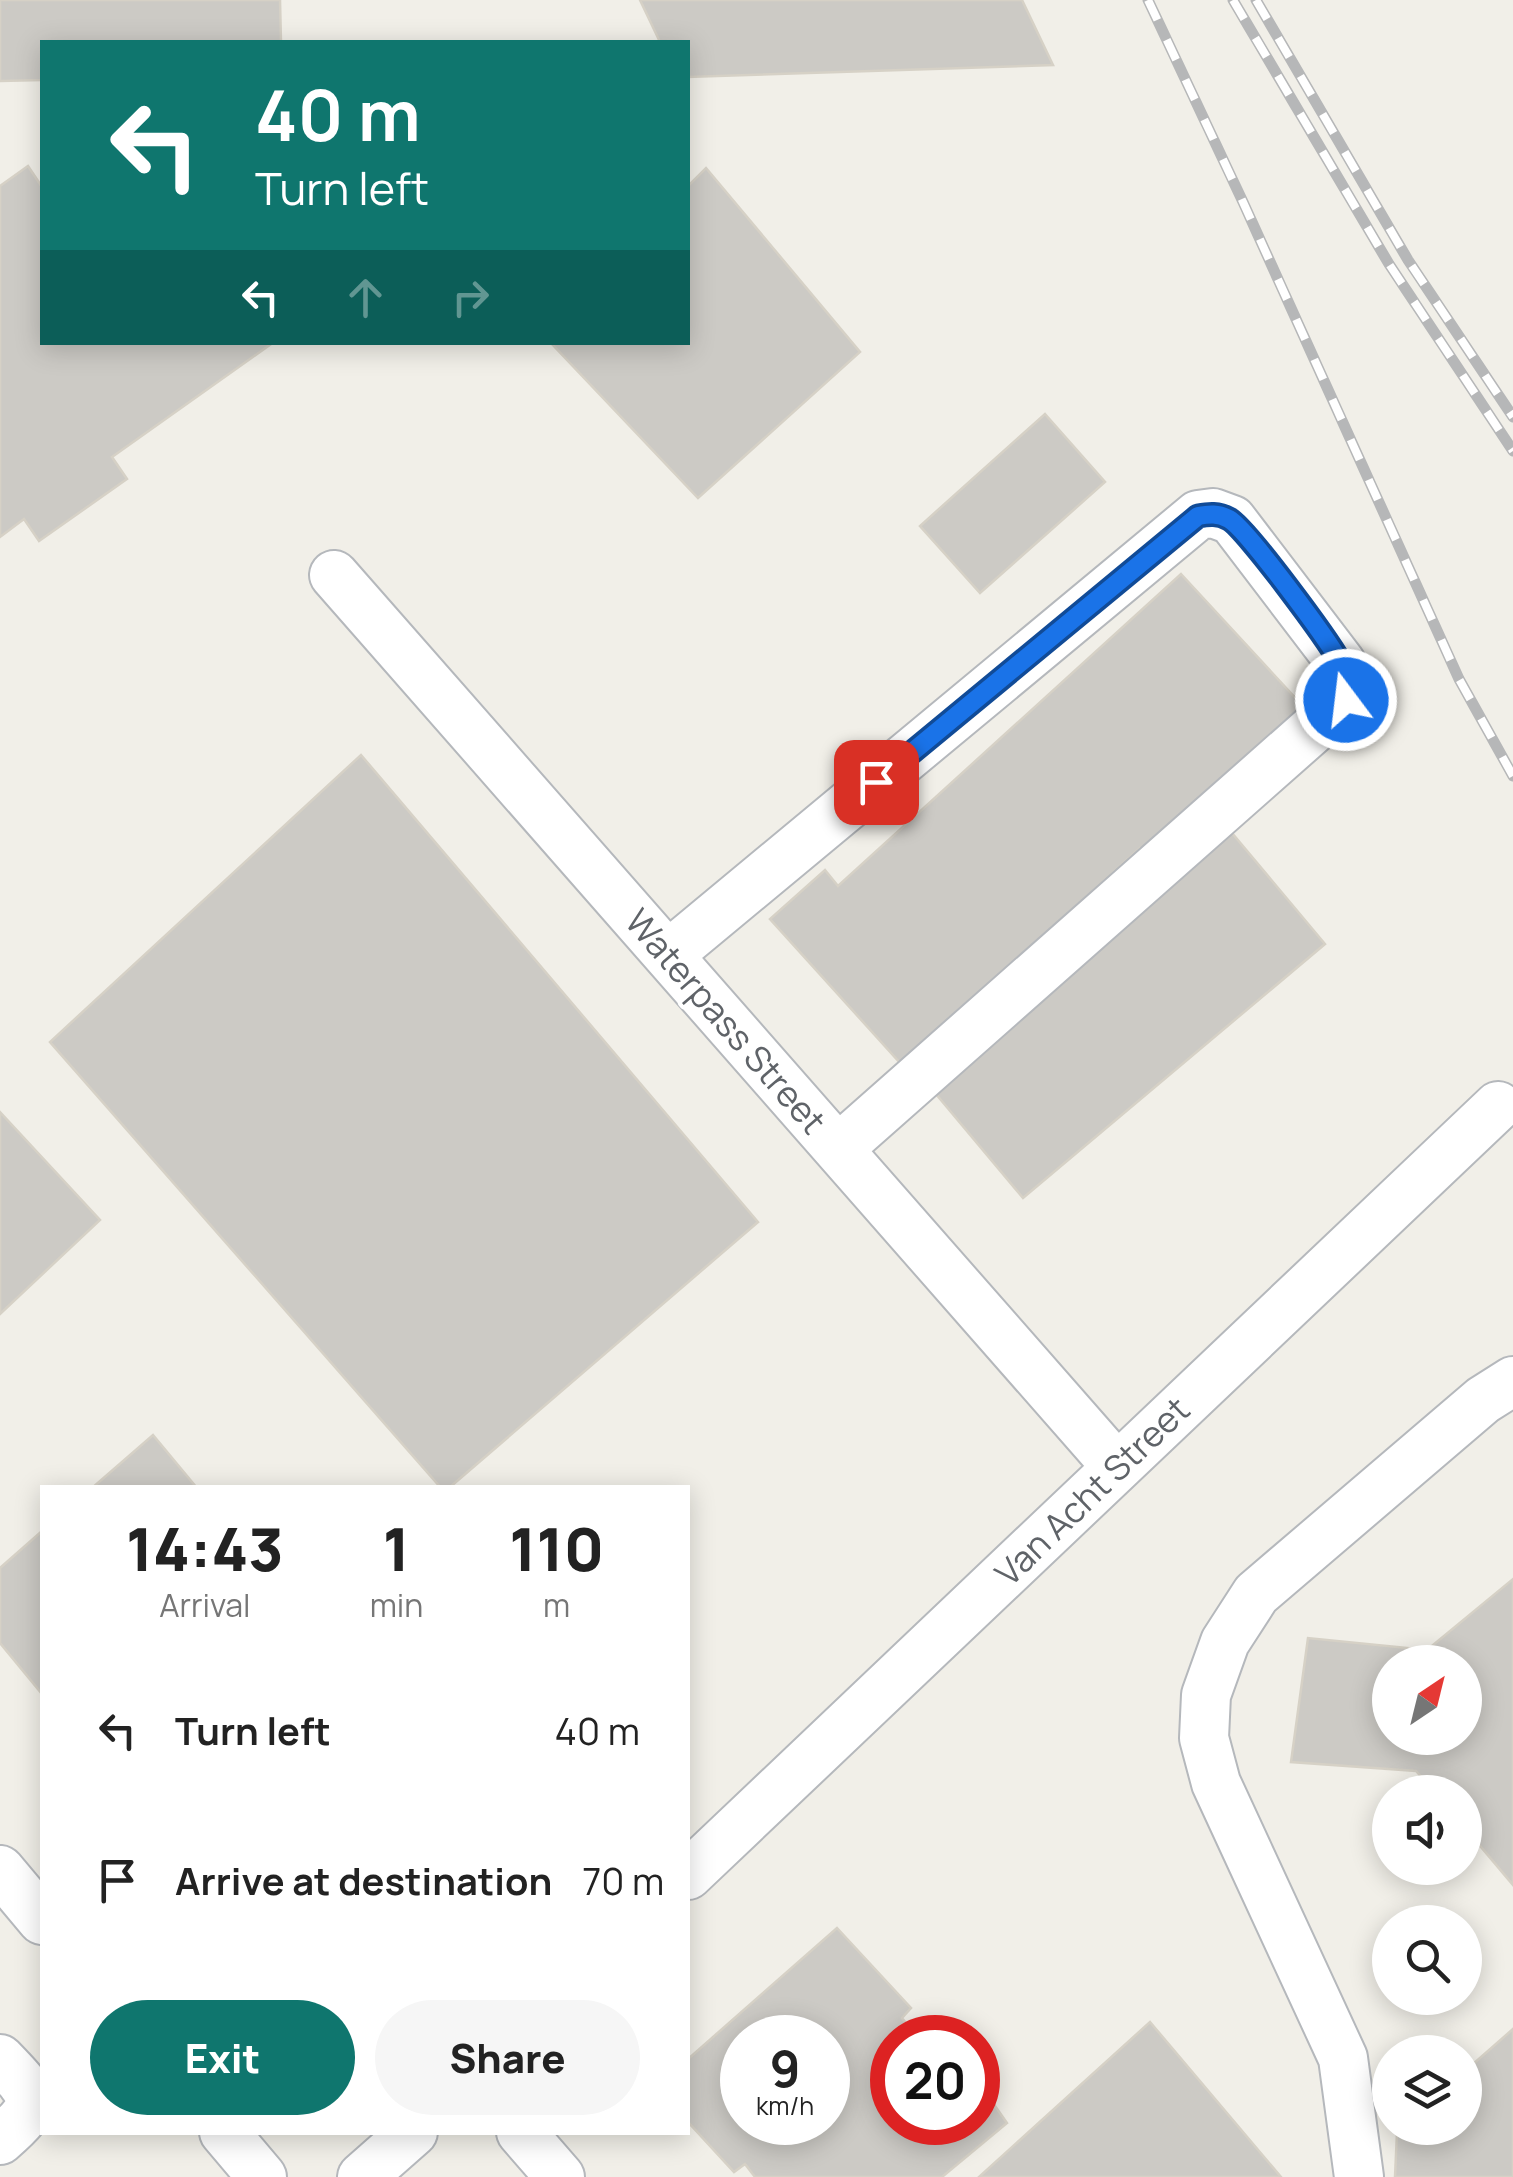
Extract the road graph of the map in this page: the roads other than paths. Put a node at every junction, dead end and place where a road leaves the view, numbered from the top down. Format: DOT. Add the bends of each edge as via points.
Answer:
graph roads {
  1 [pos="334,574"];
  2 [pos="668,955"];
  3 [pos="1498,1106"];
  4 [pos="838,1148"];
  5 [pos="1513,1381"];
  6 [pos="1117,1467"];
  7 [pos="0,1870"];
  8 [pos="690,1873"];
  9 [pos="40,1918"];
  10 [pos="0,2059"];
  11 [pos="227,2135"];
  12 [pos="409,2135"];
  13 [pos="524,2135"];
  14 [pos="0,2140"];
  15 [pos="262,2177"];
  16 [pos="362,2177"];
  17 [pos="560,2177"];
  18 [pos="1359,2177"];
  1 -- 2 [label="street, Waterpass Street"];
  2 -- 4 [label="street, Waterpass Street"];
  2 -- 4 [label="street" via="1198,516 1232,520 1341,664 1346,700"];
  3 -- 6 [label="street, Van Acht Street"];
  4 -- 6 [label="street, Waterpass Street"];
  5 -- 18 [label="street" via="1256,1594 1225,1642 1206,1695 1204,1738 1216,1783 1344,2058"];
  6 -- 8 [label="street, Van Acht Street"];
  7 -- 9 [label="street"];
  10 -- 14 [label="street" via="27,2086 32,2101 26,2118"];
  11 -- 15 [label="street"];
  12 -- 16 [label="street"];
  13 -- 17 [label="street"];
}
